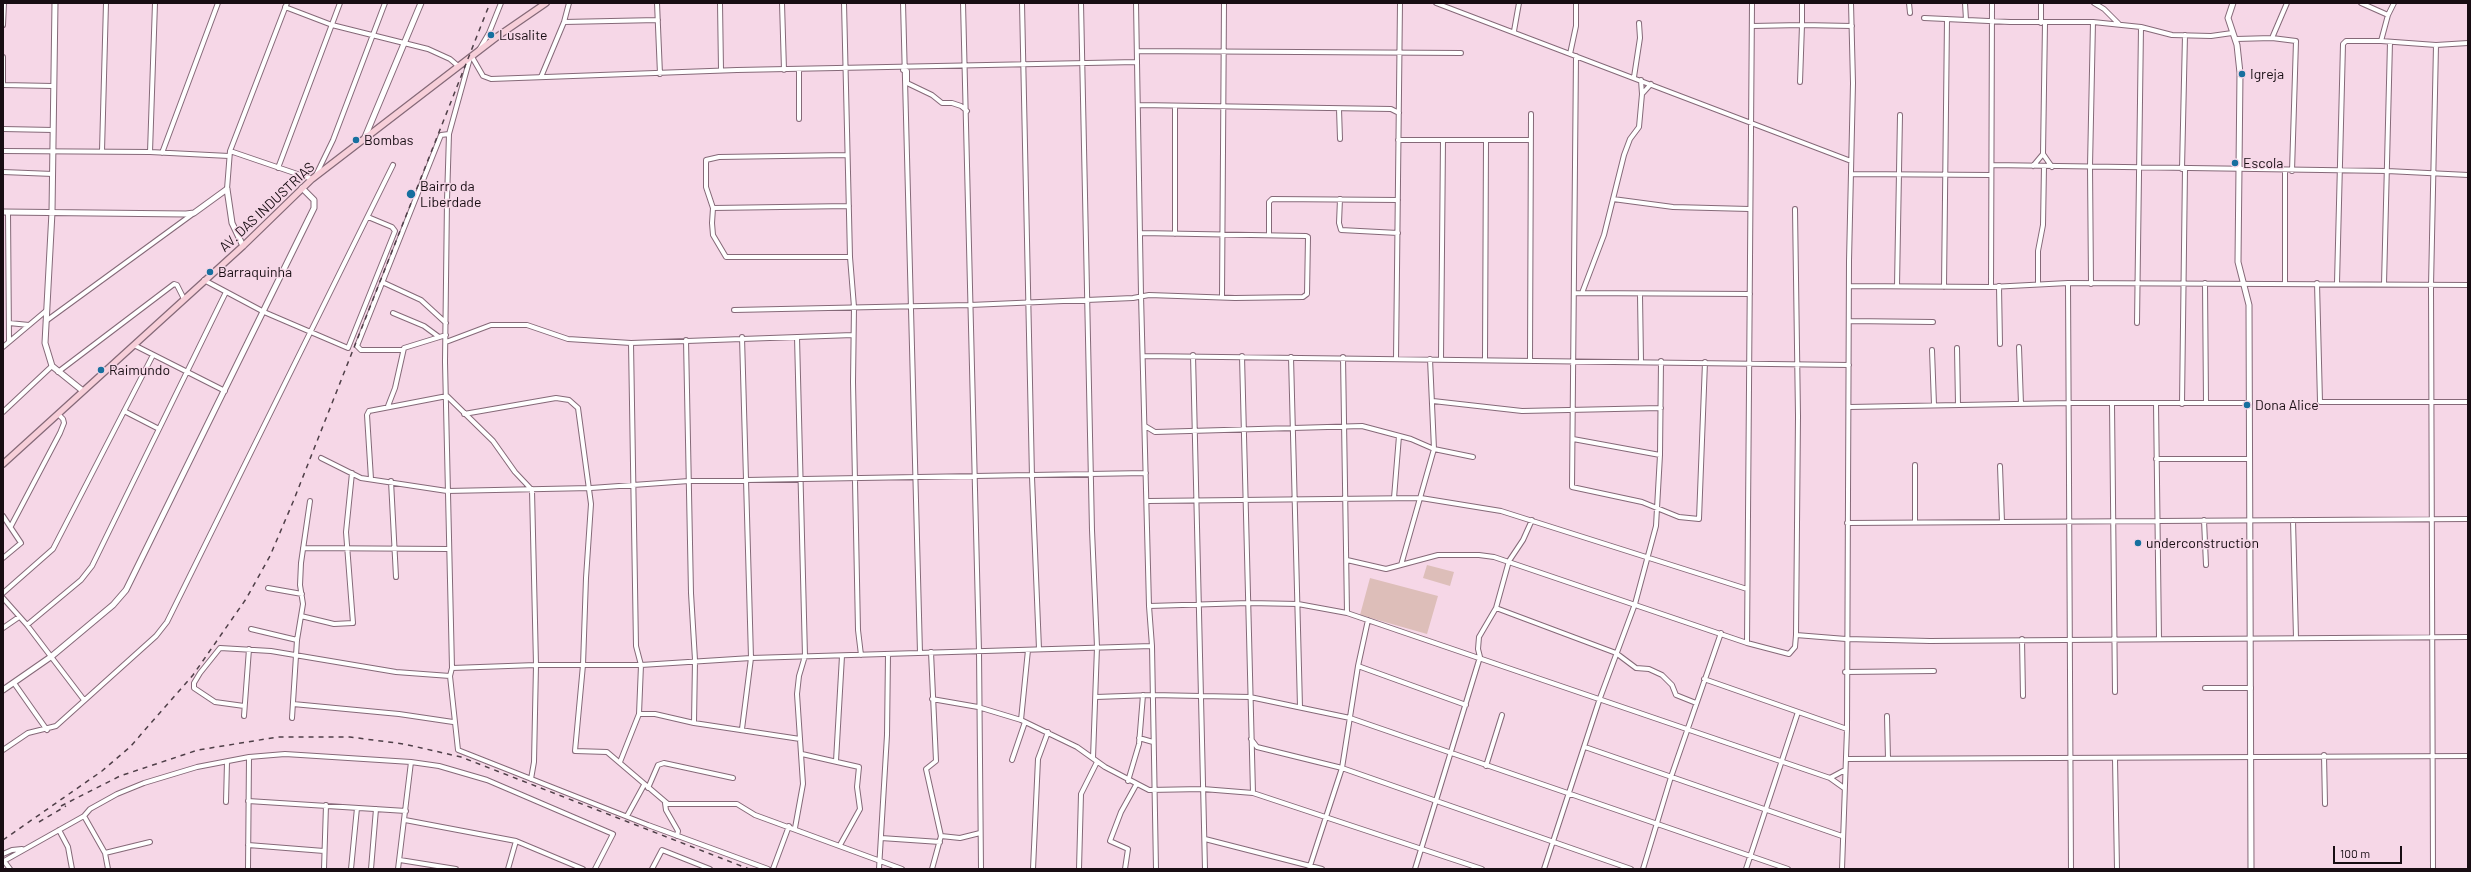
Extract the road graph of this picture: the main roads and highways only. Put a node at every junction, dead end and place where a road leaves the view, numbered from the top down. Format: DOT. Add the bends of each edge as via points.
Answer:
graph roads {
  1 [pos="546,3"];
  2 [pos="3,464"];
  1 -- 2 [label="main road, AV. DAS INDUSTRIAS" via="498,36 302,188"];
}
